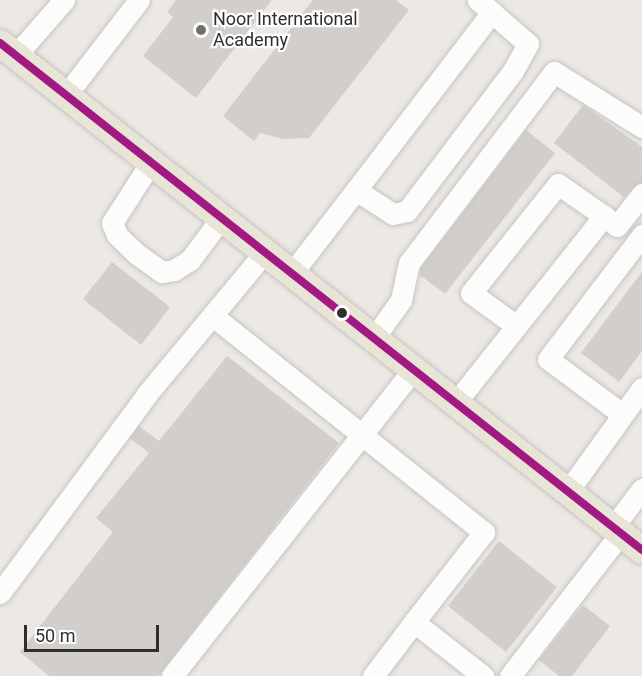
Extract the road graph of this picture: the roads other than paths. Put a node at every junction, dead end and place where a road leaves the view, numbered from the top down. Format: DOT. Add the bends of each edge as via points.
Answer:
graph roads {
  1 [pos="64,0"];
  2 [pos="139,0"];
  3 [pos="485,6"];
  4 [pos="5,48"];
  5 [pos="66,95"];
  6 [pos="642,127"];
  7 [pos="151,162"];
  8 [pos="356,190"];
  9 [pos="642,194"];
  10 [pos="604,216"];
  11 [pos="222,217"];
  12 [pos="642,235"];
  13 [pos="265,252"];
  14 [pos="292,273"];
  15 [pos="213,316"];
  16 [pos="514,325"];
  17 [pos="374,338"];
  18 [pos="414,369"];
  19 [pos="642,388"];
  20 [pos="456,402"];
  21 [pos="622,414"];
  22 [pos="362,438"];
  23 [pos="642,489"];
  24 [pos="568,491"];
  25 [pos="617,530"];
  26 [pos="642,550"];
  27 [pos="0,593"];
  28 [pos="414,622"];
  29 [pos="172,676"];
  30 [pos="373,676"];
  31 [pos="483,676"];
  32 [pos="510,676"];
  1 -- 4 [label="lane"];
  2 -- 5 [label="lane"];
  3 -- 8 [label="lane"];
  3 -- 8 [label="lane" via="528,44 407,211 393,214"];
  4 -- 5 [label="main road"];
  5 -- 7 [label="main road"];
  6 -- 17 [label="lane" via="554,72 409,263 401,300"];
  7 -- 11 [label="main road"];
  7 -- 11 [label="lane" via="111,223 117,235 137,254 162,272 174,270 190,260"];
  8 -- 14 [label="lane"];
  9 -- 10 [label="lane" via="617,226"];
  10 -- 16 [label="lane"];
  10 -- 16 [label="lane" via="558,184 471,293"];
  11 -- 13 [label="main road"];
  12 -- 21 [label="lane" via="548,359"];
  13 -- 14 [label="main road"];
  13 -- 15 [label="lane"];
  14 -- 17 [label="main road"];
  15 -- 22 [label="lane"];
  15 -- 27 [label="lane" via="147,394"];
  16 -- 20 [label="lane"];
  17 -- 18 [label="main road"];
  18 -- 20 [label="main road"];
  18 -- 22 [label="lane"];
  19 -- 21 [label="lane"];
  20 -- 24 [label="main road"];
  21 -- 24 [label="lane"];
  22 -- 28 [label="lane" via="484,532"];
  22 -- 29 [label="lane"];
  23 -- 25 [label="lane"];
  24 -- 25 [label="main road"];
  25 -- 26 [label="main road"];
  25 -- 32 [label="lane"];
  28 -- 30 [label="lane"];
  28 -- 31 [label="lane"];
}
